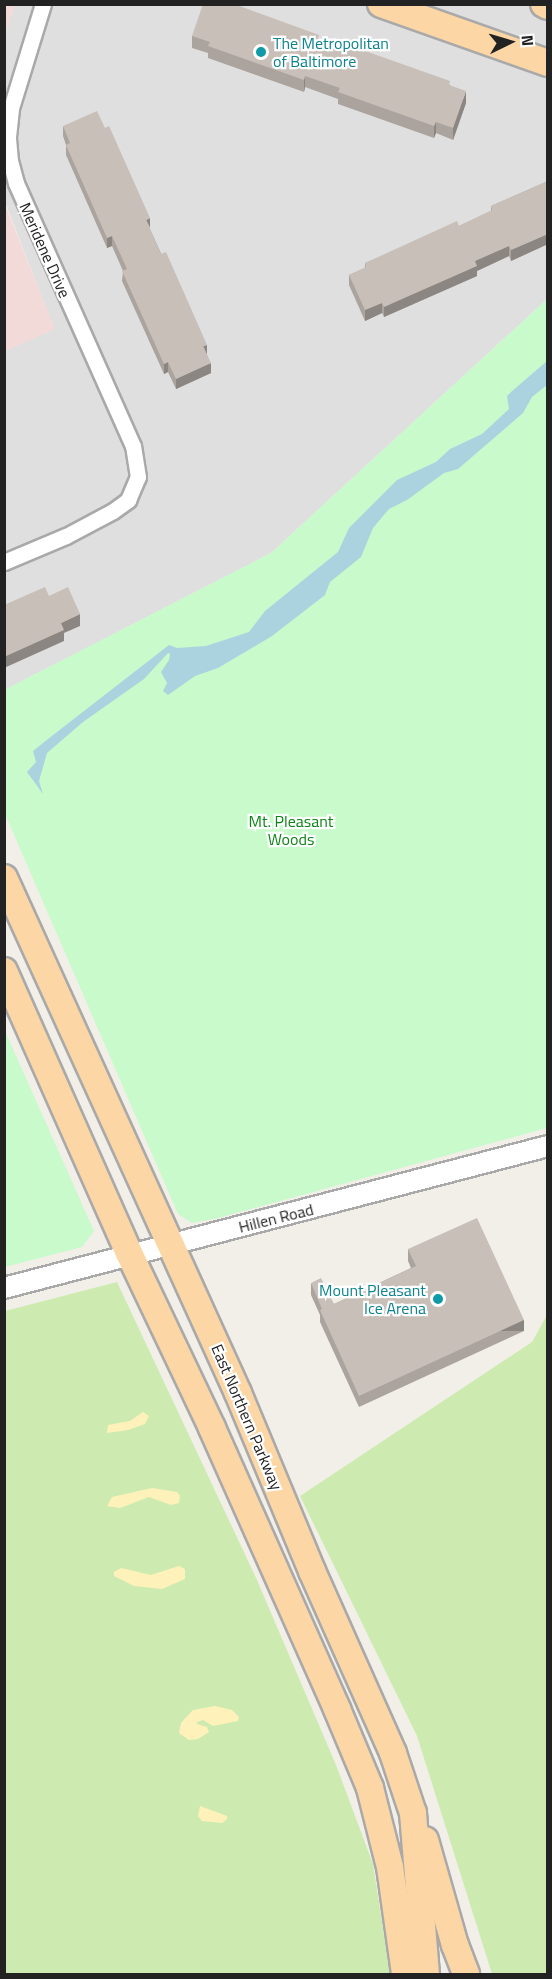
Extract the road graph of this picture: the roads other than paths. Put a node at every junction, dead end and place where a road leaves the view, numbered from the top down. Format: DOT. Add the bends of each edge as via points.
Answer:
graph roads {
  1 [pos="43,4"];
  2 [pos="381,4"];
  3 [pos="548,63"];
  4 [pos="4,562"];
  5 [pos="4,878"];
  6 [pos="4,972"];
  7 [pos="548,1146"];
  8 [pos="169,1245"];
  9 [pos="130,1255"];
  10 [pos="4,1288"];
  11 [pos="413,1813"];
  12 [pos="405,1974"];
  13 [pos="426,1974"];
  14 [pos="466,1974"];
  1 -- 4 [label="street, Meridene Drive" via="11,108 10,161 16,183 133,446 138,477 128,500 104,516"];
  2 -- 3 [label="main road"];
  5 -- 8 [label="main road, East Northern Parkway"];
  6 -- 9 [label="main road"];
  7 -- 8 [label="street, Hillen Road"];
  8 -- 9 [label="street, Hillen Road"];
  8 -- 11 [label="main road, East Northern Parkway" via="238,1393 361,1678"];
  9 -- 10 [label="street, Hillen Road"];
  9 -- 12 [label="main road" via="212,1428 370,1788 390,1867"];
  11 -- 13 [label="main road, East Northern Parkway"];
  11 -- 14 [label="main road" via="426,1842"];
}
